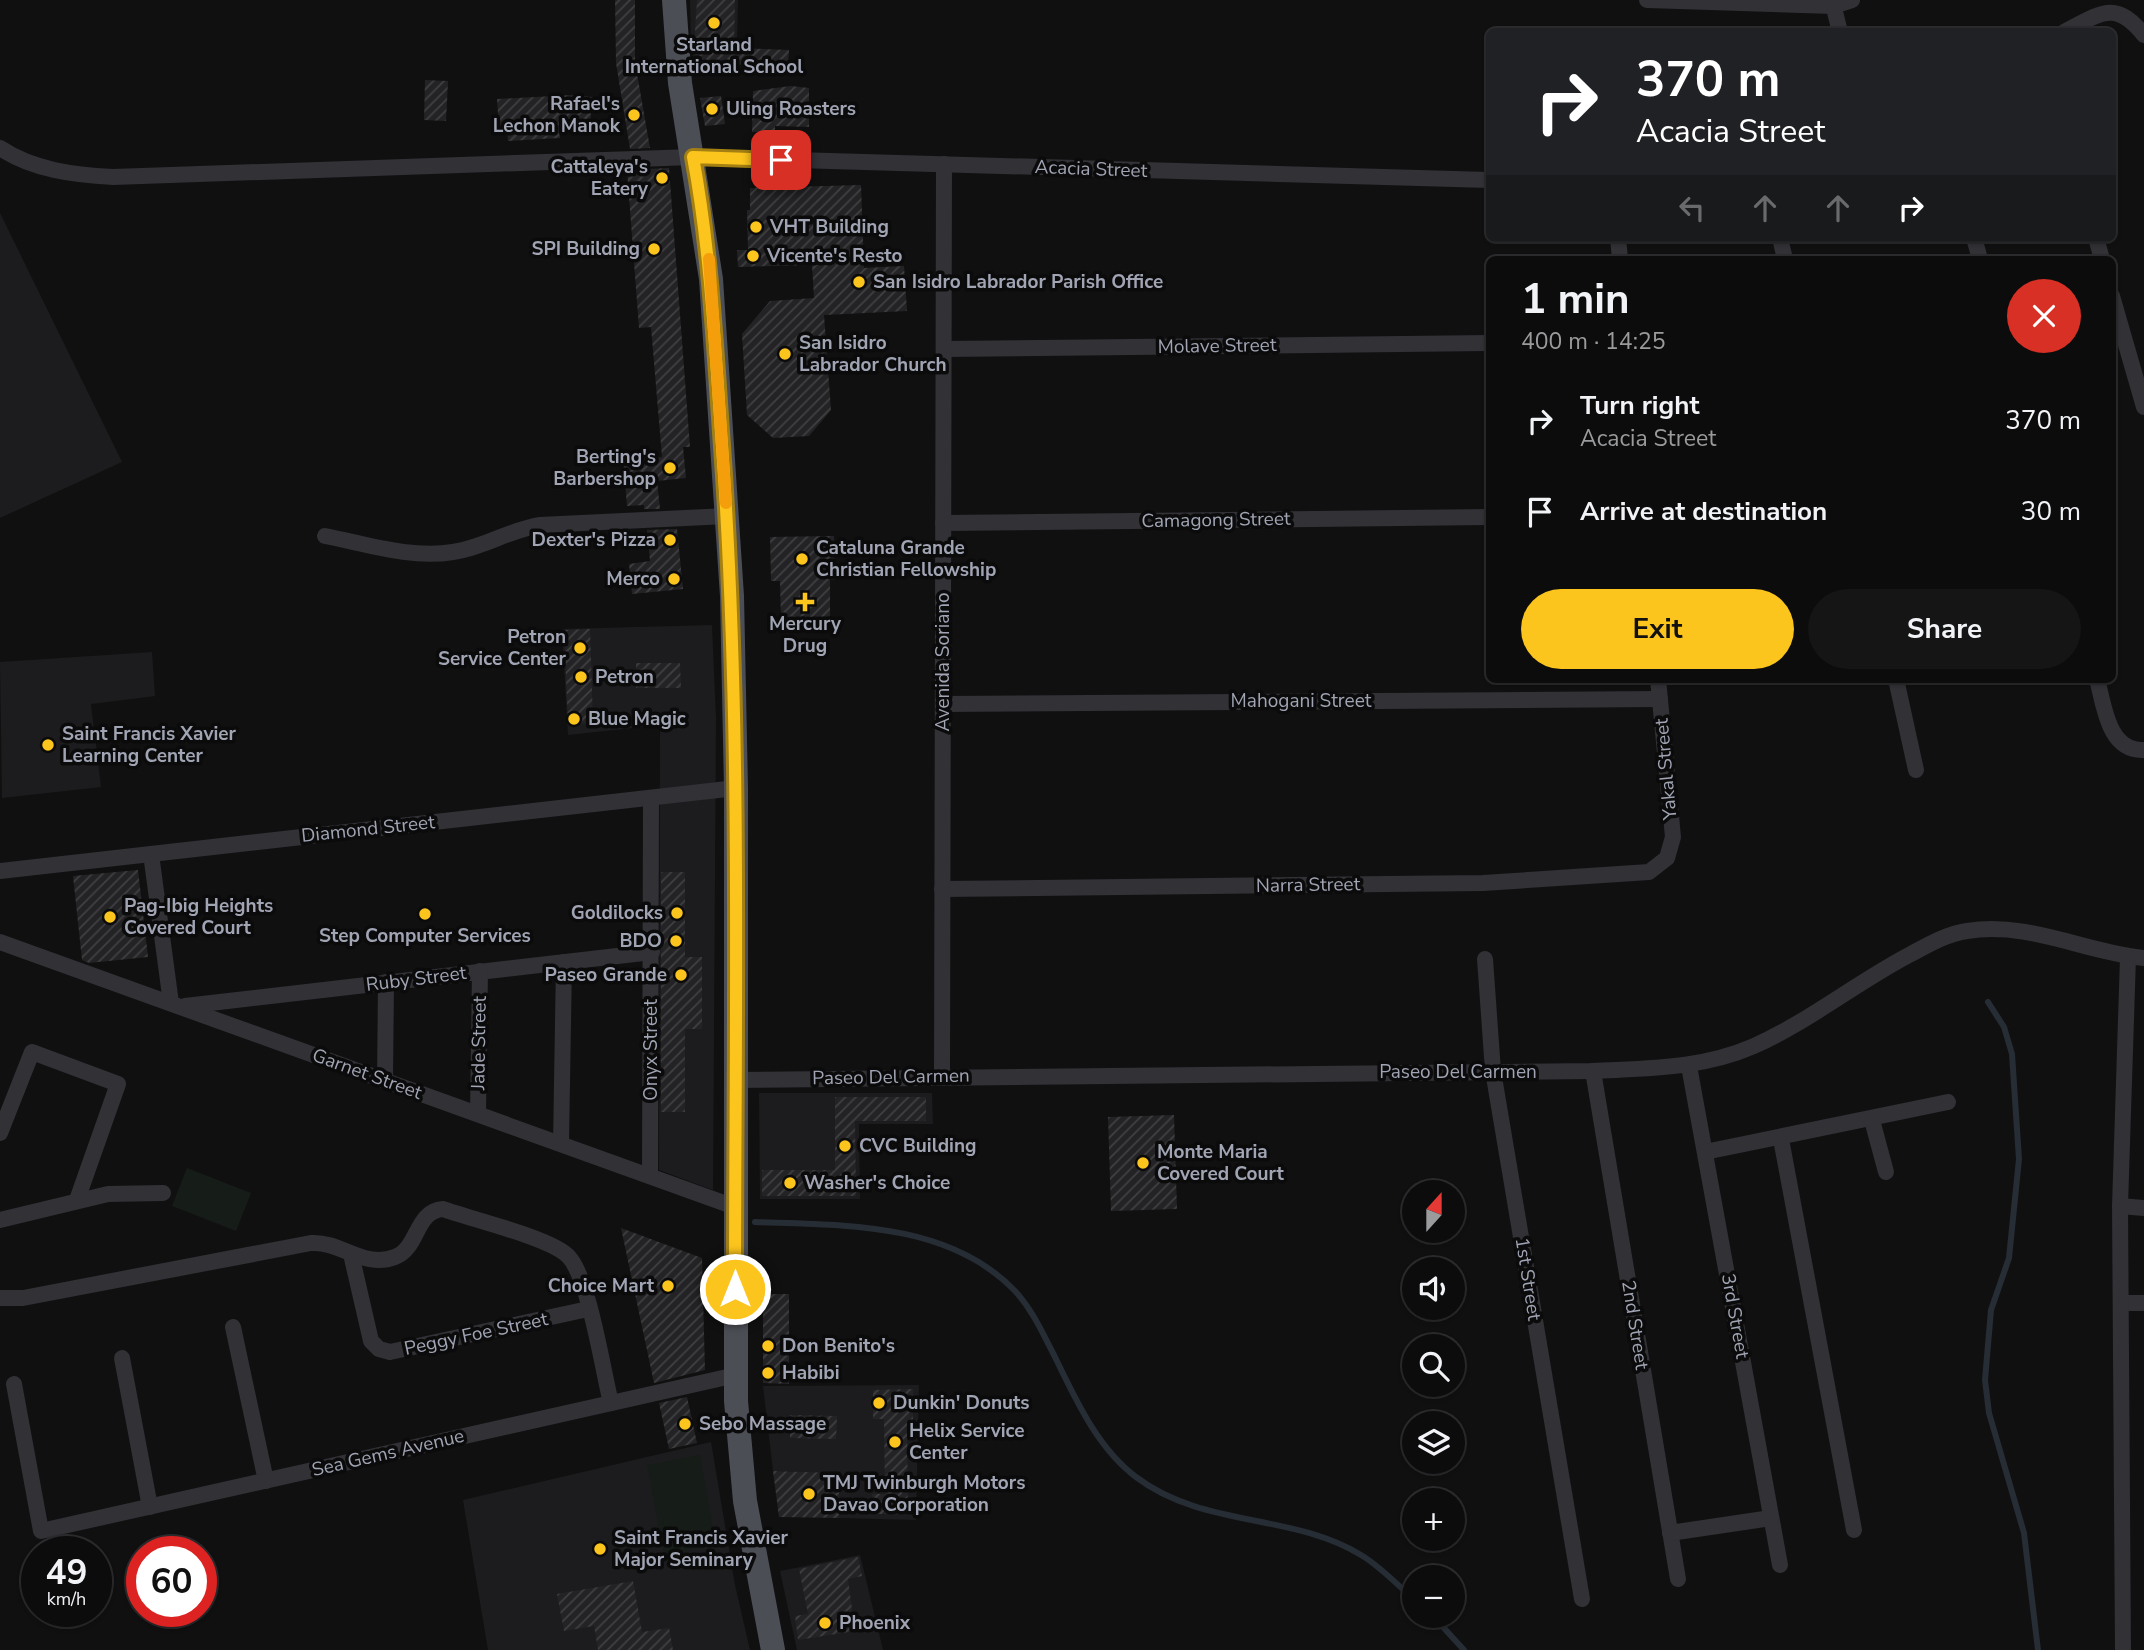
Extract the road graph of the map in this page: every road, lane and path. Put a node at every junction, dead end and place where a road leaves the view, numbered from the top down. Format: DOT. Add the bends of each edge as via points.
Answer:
graph roads {
  1 [pos="674,0"];
  2 [pos="1647,0"];
  3 [pos="1852,0"];
  4 [pos="1833,3"];
  5 [pos="1839,28"];
  6 [pos="2072,28"];
  7 [pos="2144,35"];
  8 [pos="0,148"];
  9 [pos="693,157"];
  10 [pos="944,164"];
  11 [pos="1486,180"];
  12 [pos="2116,310"];
  13 [pos="1486,343"];
  14 [pos="944,349"];
  15 [pos="2144,407"];
  16 [pos="727,516"];
  17 [pos="1486,517"];
  18 [pos="943,523"];
  19 [pos="325,536"];
  20 [pos="1658,683"];
  21 [pos="1897,683"];
  22 [pos="2098,683"];
  23 [pos="1660,699"];
  24 [pos="943,704"];
  25 [pos="2144,750"];
  26 [pos="1916,770"];
  27 [pos="736,788"];
  28 [pos="650,798"];
  29 [pos="151,854"];
  30 [pos="1667,858"];
  31 [pos="0,871"];
  32 [pos="942,889"];
  33 [pos="0,942"];
  34 [pos="652,952"];
  35 [pos="2136,957"];
  36 [pos="1485,959"];
  37 [pos="564,962"];
  38 [pos="480,971"];
  39 [pos="386,982"];
  40 [pos="175,1005"];
  41 [pos="1689,1066"];
  42 [pos="1493,1071"];
  43 [pos="1593,1071"];
  44 [pos="942,1076"];
  45 [pos="734,1080"];
  46 [pos="385,1081"];
  47 [pos="1948,1102"];
  48 [pos="478,1114"];
  49 [pos="1872,1121"];
  50 [pos="0,1133"];
  51 [pos="1781,1139"];
  52 [pos="561,1144"];
  53 [pos="1705,1152"];
  54 [pos="1886,1172"];
  55 [pos="650,1176"];
  56 [pos="163,1193"];
  57 [pos="77,1200"];
  58 [pos="2120,1206"];
  59 [pos="735,1207"];
  60 [pos="2144,1208"];
  61 [pos="0,1220"];
  62 [pos="351,1254"];
  63 [pos="0,1298"];
  64 [pos="2121,1303"];
  65 [pos="2144,1303"];
  66 [pos="588,1309"];
  67 [pos="233,1327"];
  68 [pos="122,1358"];
  69 [pos="736,1375"];
  70 [pos="14,1384"];
  71 [pos="611,1403"];
  72 [pos="266,1480"];
  73 [pos="150,1507"];
  74 [pos="1771,1518"];
  75 [pos="1854,1530"];
  76 [pos="1670,1533"];
  77 [pos="1780,1565"];
  78 [pos="1678,1579"];
  79 [pos="1582,1599"];
  80 [pos="773,1650"];
  81 [pos="2123,1650"];
  1 -- 9 [label="main road" via="680,83"];
  2 -- 4 [label="street"];
  3 -- 4 [label="street"];
  4 -- 5 [label="street"];
  6 -- 7 [label="street" via="2118,9 2131,15"];
  8 -- 9 [label="street, Acacia Street" via="56,171 113,177"];
  9 -- 10 [label="street, Acacia Street"];
  9 -- 16 [label="main road" via="711,279"];
  10 -- 11 [label="street, Acacia Street"];
  10 -- 14 [label="street, Avenida Soriano"];
  12 -- 15 [label="street"];
  13 -- 14 [label="street, Molave Street"];
  14 -- 18 [label="street, Avenida Soriano"];
  16 -- 19 [label="street" via="540,525 442,553 421,554"];
  16 -- 27 [label="main road"];
  17 -- 18 [label="street, Camagong Street"];
  18 -- 24 [label="street, Avenida Soriano"];
  20 -- 23 [label="street, Yakal Street"];
  21 -- 26 [label="street"];
  22 -- 25 [label="street" via="2110,727 2125,746"];
  23 -- 24 [label="street, Mahogani Street"];
  23 -- 30 [label="street, Yakal Street" via="1673,837"];
  24 -- 32 [label="street, Avenida Soriano"];
  27 -- 28 [label="street, Diamond Street"];
  27 -- 45 [label="main road"];
  28 -- 29 [label="street, Diamond Street"];
  28 -- 34 [label="street, Onyx Street"];
  29 -- 31 [label="street, Diamond Street"];
  29 -- 40 [label="street"];
  30 -- 32 [label="street, Narra Street" via="1650,872 1636,875 1483,883"];
  32 -- 44 [label="street, Avenida Soriano"];
  33 -- 40 [label="street, Garnet Street"];
  34 -- 37 [label="street, Ruby Street"];
  34 -- 55 [label="street, Onyx Street"];
  35 -- 41 [label="street, Paseo Del Carmen" via="2021,931 1964,931 1886,967 1756,1045 1717,1061"];
  35 -- 58 [label="street"];
  36 -- 42 [label="street, 1st Street"];
  37 -- 38 [label="street, Ruby Street"];
  37 -- 52 [label="street"];
  38 -- 39 [label="street, Ruby Street"];
  38 -- 48 [label="street, Jade Street"];
  39 -- 40 [label="street, Ruby Street"];
  39 -- 46 [label="street"];
  40 -- 46 [label="street, Garnet Street"];
  41 -- 43 [label="street, Paseo Del Carmen"];
  41 -- 53 [label="street, 3rd Street"];
  42 -- 43 [label="street, Paseo Del Carmen"];
  42 -- 44 [label="street, Paseo Del Carmen"];
  42 -- 79 [label="street, 1st Street"];
  43 -- 76 [label="street, 2nd Street"];
  44 -- 45 [label="street, Paseo Del Carmen"];
  45 -- 59 [label="main road"];
  46 -- 48 [label="street, Garnet Street"];
  47 -- 49 [label="street"];
  48 -- 52 [label="street, Garnet Street"];
  49 -- 51 [label="street"];
  49 -- 54 [label="street"];
  50 -- 57 [label="street" via="32,1052 118,1084"];
  51 -- 53 [label="street"];
  51 -- 75 [label="street"];
  52 -- 55 [label="street, Garnet Street"];
  53 -- 74 [label="street, 3rd Street"];
  55 -- 59 [label="street, Garnet Street"];
  56 -- 57 [label="street" via="124,1192"];
  57 -- 61 [label="street"];
  58 -- 60 [label="street"];
  58 -- 64 [label="street"];
  59 -- 69 [label="main road"];
  62 -- 63 [label="street" via="323,1242 301,1244 23,1298"];
  62 -- 66 [label="street" via="379,1260 396,1257 408,1248 425,1217 443,1209 559,1249 576,1269"];
  62 -- 66 [label="street, Peggy Foe Street" via="372,1341 390,1352"];
  64 -- 65 [label="street"];
  64 -- 81 [label="street"];
  66 -- 71 [label="street"];
  67 -- 72 [label="street"];
  68 -- 73 [label="street"];
  69 -- 71 [label="street, Sea Gems Avenue"];
  69 -- 80 [label="main road" via="745,1501"];
  70 -- 73 [label="street, Sea Gems Avenue" via="41,1531"];
  71 -- 72 [label="street, Sea Gems Avenue"];
  72 -- 73 [label="street, Sea Gems Avenue"];
  74 -- 76 [label="street"];
  74 -- 77 [label="street, 3rd Street"];
  76 -- 78 [label="street, 2nd Street"];
}
